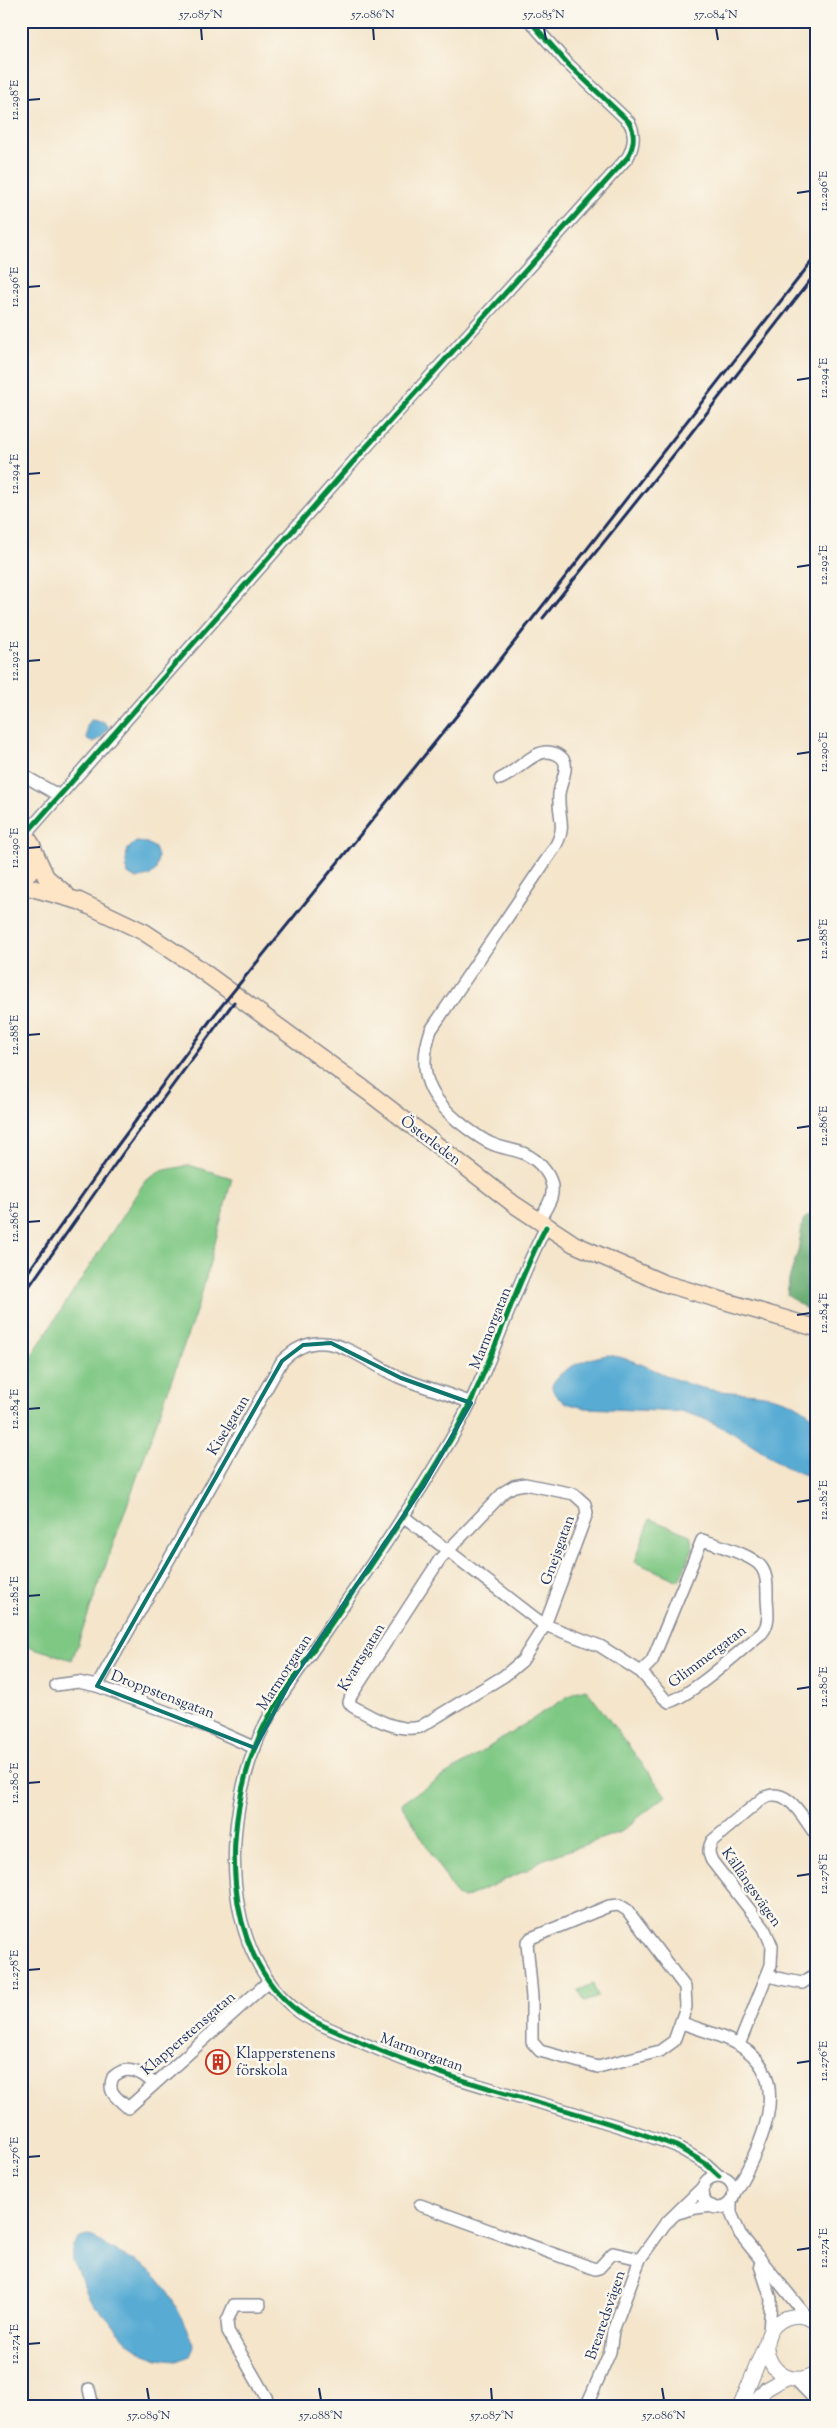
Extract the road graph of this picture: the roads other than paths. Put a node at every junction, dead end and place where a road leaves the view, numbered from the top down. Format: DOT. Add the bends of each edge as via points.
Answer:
graph roads {
  1 [pos="530,21"];
  2 [pos="21,774"];
  3 [pos="500,779"];
  4 [pos="58,795"];
  5 [pos="23,834"];
  6 [pos="35,853"];
  7 [pos="21,879"];
  8 [pos="21,885"];
  9 [pos="72,898"];
  10 [pos="542,1224"];
  11 [pos="816,1328"];
  12 [pos="472,1403"];
  13 [pos="403,1516"];
  14 [pos="447,1550"];
  15 [pos="545,1625"];
  16 [pos="641,1672"];
  17 [pos="56,1685"];
  18 [pos="97,1686"];
  19 [pos="255,1748"];
  20 [pos="816,1835"];
  21 [pos="816,1974"];
  22 [pos="767,1976"];
  23 [pos="269,1981"];
  24 [pos="682,2023"];
  25 [pos="739,2045"];
  26 [pos="153,2083"];
  27 [pos="697,2160"];
  28 [pos="749,2165"];
  29 [pos="721,2177"];
  30 [pos="704,2185"];
  31 [pos="732,2197"];
  32 [pos="420,2205"];
  33 [pos="714,2207"];
  34 [pos="677,2214"];
  35 [pos="740,2234"];
  36 [pos="755,2254"];
  37 [pos="640,2259"];
  38 [pos="260,2305"];
  39 [pos="813,2319"];
  40 [pos="768,2338"];
  41 [pos="816,2373"];
  42 [pos="791,2378"];
  43 [pos="89,2390"];
  44 [pos="816,2401"];
  45 [pos="93,2407"];
  46 [pos="268,2407"];
  47 [pos="586,2407"];
  48 [pos="740,2407"];
  49 [pos="751,2407"];
  1 -- 4 [label="street" via="567,63 629,122 634,139 628,157"];
  2 -- 4 [label="street"];
  3 -- 10 [label="street, Marmorgatan" via="540,753 552,752 562,758 565,762 559,792 562,830 553,850 432,1030 426,1045 425,1068 433,1094 448,1114 490,1143 539,1162 552,1187"];
  4 -- 5 [label="street"];
  5 -- 6 [label="main road, Österleden"];
  6 -- 7 [label="main road" via="32,870"];
  6 -- 9 [label="main road, Österleden" via="41,870 50,881"];
  8 -- 9 [label="main road, Österleden"];
  9 -- 10 [label="main road, Österleden" via="144,932 194,965"];
  10 -- 11 [label="main road, Österleden" via="574,1244 634,1272"];
  10 -- 12 [label="street, Marmorgatan"];
  12 -- 13 [label="street, Marmorgatan"];
  12 -- 18 [label="street, Kiselgatan" via="400,1378 331,1343 316,1342 292,1351 282,1361"];
  13 -- 14 [label="street, Glimmergatan"];
  13 -- 19 [label="street, Marmorgatan" via="268,1717"];
  14 -- 15 [label="street, Glimmergatan"];
  14 -- 15 [label="street, Gnejsgatan" via="492,1503 514,1486 542,1486 582,1499 587,1513"];
  14 -- 15 [label="street, Kvartsgatan" via="351,1696 352,1706 396,1726 420,1727 515,1668"];
  15 -- 16 [label="street, Glimmergatan" via="600,1646"];
  16 -- 16 [label="street, Glimmergatan" via="652,1662 702,1540 748,1557 762,1567 768,1614 762,1633 688,1692 669,1702"];
  17 -- 18 [label="street, Droppstensgatan" via="78,1682"];
  18 -- 19 [label="street, Droppstensgatan"];
  19 -- 23 [label="street, Marmorgatan" via="240,1803 235,1870 240,1917 256,1961"];
  20 -- 22 [label="street, Källängsvägen" via="788,1798 772,1794 763,1798 709,1848 712,1861 770,1938 772,1956"];
  21 -- 22 [label="street" via="802,1983"];
  22 -- 25 [label="street"];
  23 -- 26 [label="street, Klapperstensgatan"];
  23 -- 27 [label="street, Marmorgatan" via="311,2019 401,2060 652,2137 676,2146"];
  24 -- 24 [label="street" via="674,2041 666,2048 605,2066 540,2051 532,2042 528,1943 531,1938 610,1906 623,1907 685,1987 687,2000"];
  24 -- 25 [label="street"];
  25 -- 28 [label="street" via="760,2065 771,2096 759,2143"];
  26 -- 26 [label="street, Klapperstensgatan" via="128,2108 115,2098 111,2090 113,2077 123,2071 137,2071"];
  27 -- 29 [label="street, Marmorgatan"];
  27 -- 30 [label="street"];
  28 -- 29 [label="street" via="740,2172"];
  28 -- 31 [label="street"];
  29 -- 30 [label="street" via="711,2178"];
  29 -- 31 [label="street" via="731,2183"];
  30 -- 33 [label="street" via="703,2196"];
  30 -- 34 [label="street, Brearedsvägen"];
  31 -- 33 [label="street" via="724,2206"];
  31 -- 35 [label="street" via="731,2213"];
  32 -- 37 [label="street" via="595,2268 599,2268 613,2253"];
  33 -- 34 [label="street, Brearedsvägen"];
  33 -- 35 [label="street"];
  34 -- 37 [label="street, Brearedsvägen" via="660,2230"];
  35 -- 36 [label="street"];
  36 -- 39 [label="street"];
  36 -- 40 [label="street" via="771,2299"];
  37 -- 47 [label="street, Brearedsvägen" via="613,2331 610,2352"];
  38 -- 46 [label="street" via="234,2305 227,2321 228,2331 268,2399"];
  39 -- 40 [label="street" via="792,2316 782,2320 774,2326"];
  40 -- 42 [label="street" via="770,2361 779,2373"];
  40 -- 48 [label="street"];
  41 -- 42 [label="street" via="806,2378"];
  42 -- 44 [label="street"];
  42 -- 49 [label="street" via="766,2389"];
  43 -- 45 [label="street"];
}
